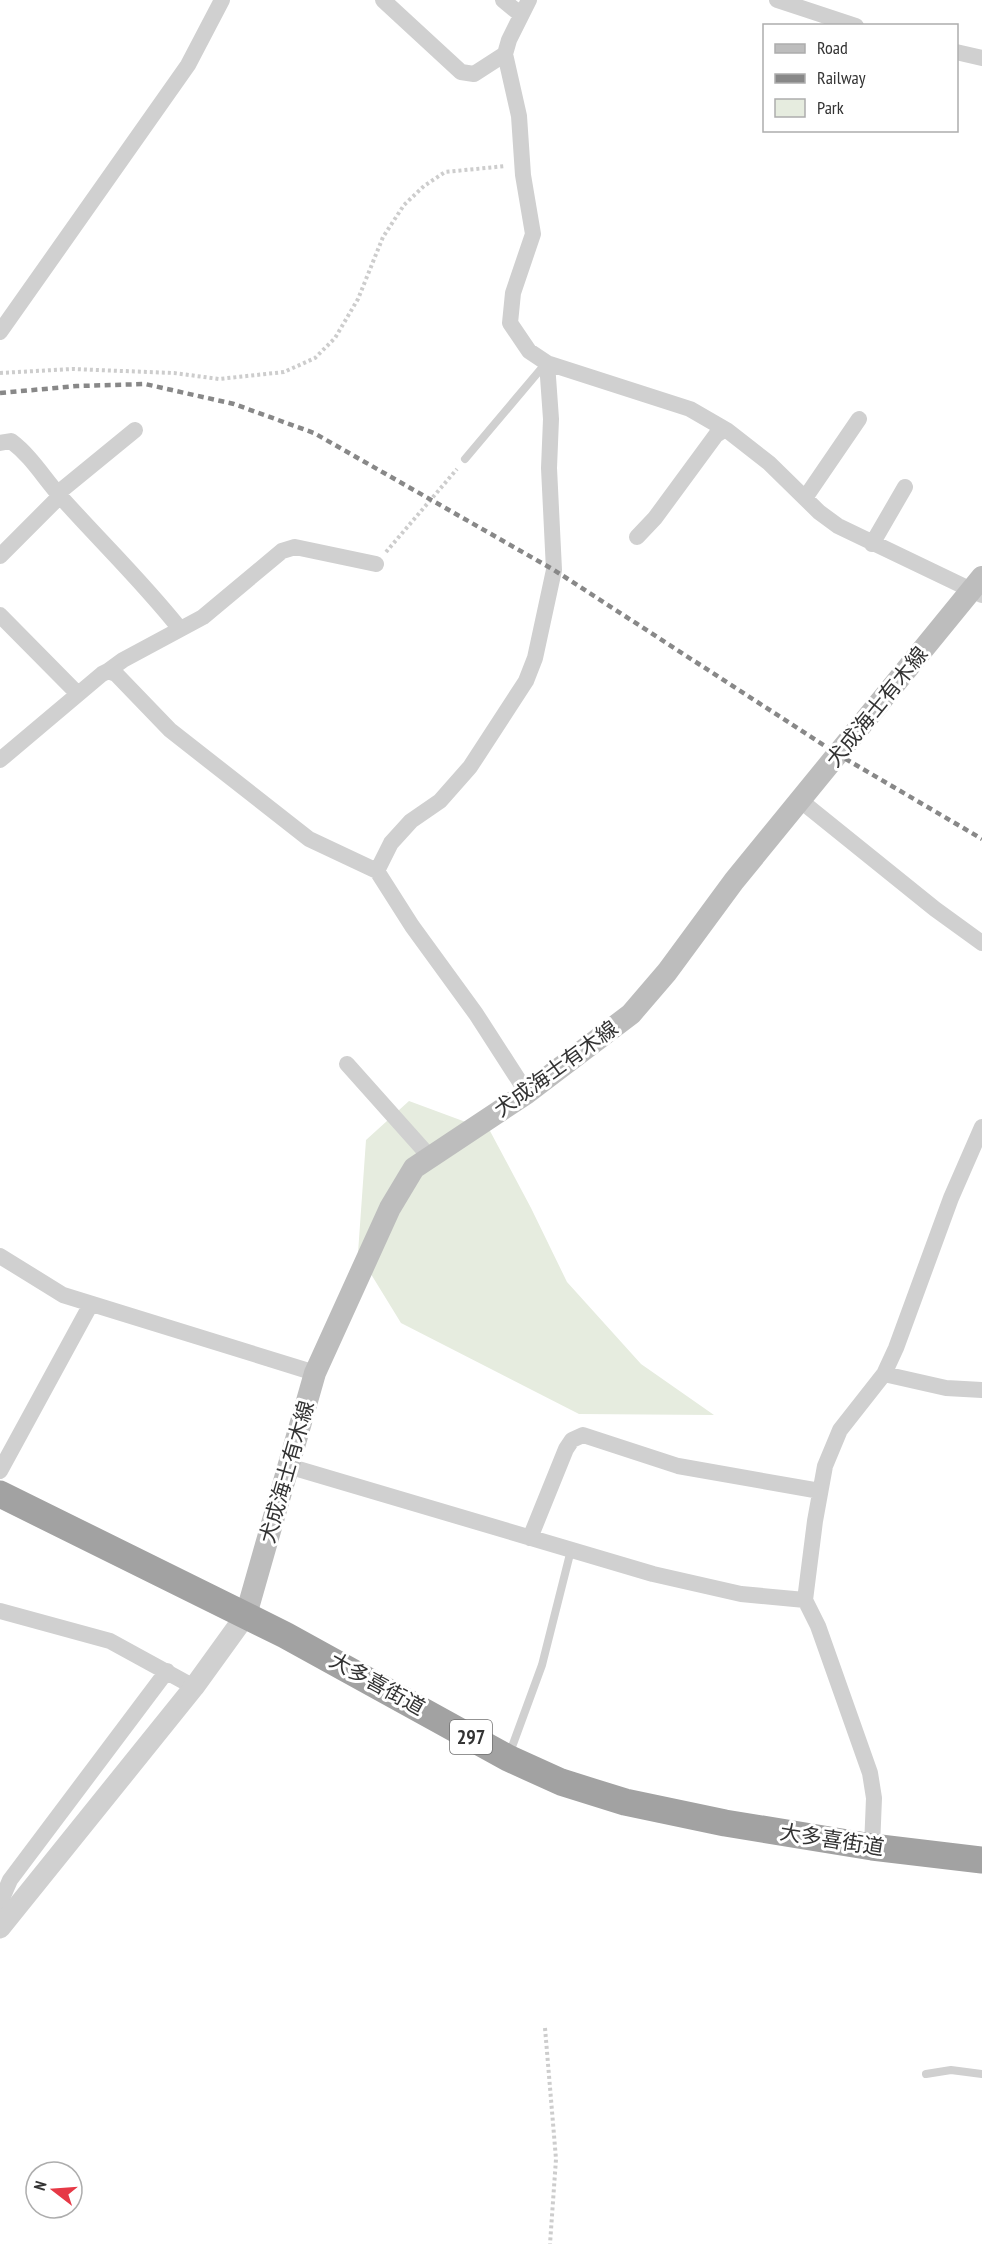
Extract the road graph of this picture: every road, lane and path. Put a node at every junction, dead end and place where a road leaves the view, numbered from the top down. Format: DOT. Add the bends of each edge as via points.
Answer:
graph roads {
  1 [pos="222,0"];
  2 [pos="383,0"];
  3 [pos="503,0"];
  4 [pos="777,0"];
  5 [pos="525,7"];
  6 [pos="850,24"];
  7 [pos="958,52"];
  8 [pos="505,54"];
  9 [pos="982,58"];
  10 [pos="523,163"];
  11 [pos="0,332"];
  12 [pos="547,363"];
  13 [pos="0,374"];
  14 [pos="859,418"];
  15 [pos="135,430"];
  16 [pos="728,431"];
  17 [pos="0,443"];
  18 [pos="465,459"];
  19 [pos="905,487"];
  20 [pos="59,495"];
  21 [pos="805,498"];
  22 [pos="637,537"];
  23 [pos="872,544"];
  24 [pos="0,556"];
  25 [pos="376,564"];
  26 [pos="978,588"];
  27 [pos="0,615"];
  28 [pos="180,629"];
  29 [pos="108,671"];
  30 [pos="78,694"];
  31 [pos="0,760"];
  32 [pos="801,801"];
  33 [pos="377,871"];
  34 [pos="982,943"];
  35 [pos="347,1064"];
  36 [pos="527,1093"];
  37 [pos="982,1127"];
  38 [pos="430,1157"];
  39 [pos="0,1256"];
  40 [pos="91,1304"];
  41 [pos="315,1373"];
  42 [pos="884,1374"];
  43 [pos="982,1390"];
  44 [pos="288,1467"];
  45 [pos="0,1471"];
  46 [pos="820,1491"];
  47 [pos="0,1494"];
  48 [pos="531,1538"];
  49 [pos="570,1550"];
  50 [pos="805,1600"];
  51 [pos="0,1611"];
  52 [pos="246,1615"];
  53 [pos="166,1671"];
  54 [pos="194,1687"];
  55 [pos="508,1758"];
  56 [pos="872,1847"];
  57 [pos="982,1860"];
  58 [pos="0,1903"];
  59 [pos="0,1929"];
  60 [pos="545,2028"];
  61 [pos="926,2074"];
  62 [pos="982,2074"];
  63 [pos="550,2244"];
  1 -- 11 [label="street" via="188,65"];
  2 -- 8 [label="street" via="460,72 474,74"];
  3 -- 5 [label="street"];
  4 -- 6 [label="street"];
  5 -- 8 [label="street"];
  7 -- 9 [label="street"];
  8 -- 10 [label="street" via="519,116"];
  10 -- 12 [label="street" via="534,234 513,293 510,323 529,351"];
  10 -- 13 [label="path" via="445,172 424,186 404,205 383,237 358,299 335,338 315,358 284,372 219,379 72,369"];
  12 -- 16 [label="street" via="690,409"];
  12 -- 18 [label="lane"];
  12 -- 33 [label="street" via="554,570 535,658 526,681 470,767 440,801 404,828 391,843"];
  14 -- 21 [label="street"];
  15 -- 20 [label="street"];
  16 -- 21 [label="street"];
  16 -- 22 [label="street" via="716,435"];
  17 -- 20 [label="street" via="11,441 21,448"];
  18 -- 25 [label="path"];
  19 -- 23 [label="street"];
  20 -- 24 [label="street"];
  20 -- 28 [label="street"];
  21 -- 23 [label="street" via="838,526"];
  23 -- 26 [label="street"];
  25 -- 28 [label="street" via="295,547 288,549 203,617"];
  26 -- 32 [label="main road, 犬成海士有木線"];
  27 -- 30 [label="street"];
  28 -- 29 [label="street"];
  29 -- 30 [label="street"];
  29 -- 33 [label="street" via="128,684 170,730 309,839"];
  30 -- 31 [label="street"];
  32 -- 34 [label="street"];
  32 -- 36 [label="main road, 犬成海士有木線" via="630,1014"];
  33 -- 36 [label="street"];
  35 -- 38 [label="street"];
  36 -- 38 [label="main road, 犬成海士有木線"];
  37 -- 42 [label="street"];
  38 -- 41 [label="main road, 犬成海士有木線" via="414,1168 390,1208"];
  39 -- 40 [label="street" via="63,1295"];
  40 -- 41 [label="street"];
  40 -- 45 [label="street"];
  41 -- 44 [label="main road, 犬成海士有木線"];
  42 -- 43 [label="street" via="946,1388"];
  42 -- 46 [label="street" via="840,1430 825,1466"];
  44 -- 48 [label="street"];
  44 -- 52 [label="main road, 犬成海士有木線"];
  46 -- 48 [label="street" via="678,1466 582,1435 566,1449"];
  46 -- 50 [label="street"];
  47 -- 52 [label="highway, 大多喜街道 / 297"];
  48 -- 49 [label="street"];
  49 -- 50 [label="street" via="741,1594"];
  49 -- 55 [label="lane" via="542,1665"];
  50 -- 56 [label="street" via="818,1626 870,1773 874,1798"];
  51 -- 53 [label="street" via="110,1641"];
  52 -- 54 [label="street"];
  52 -- 55 [label="highway, 大多喜街道 / 297"];
  53 -- 54 [label="street"];
  53 -- 58 [label="street" via="10,1880"];
  54 -- 59 [label="street"];
  55 -- 56 [label="highway, 大多喜街道 / 297" via="561,1782 625,1802"];
  56 -- 57 [label="highway, 大多喜街道 / 297"];
  60 -- 63 [label="path" via="556,2159"];
  61 -- 62 [label="lane" via="951,2070"];
}
